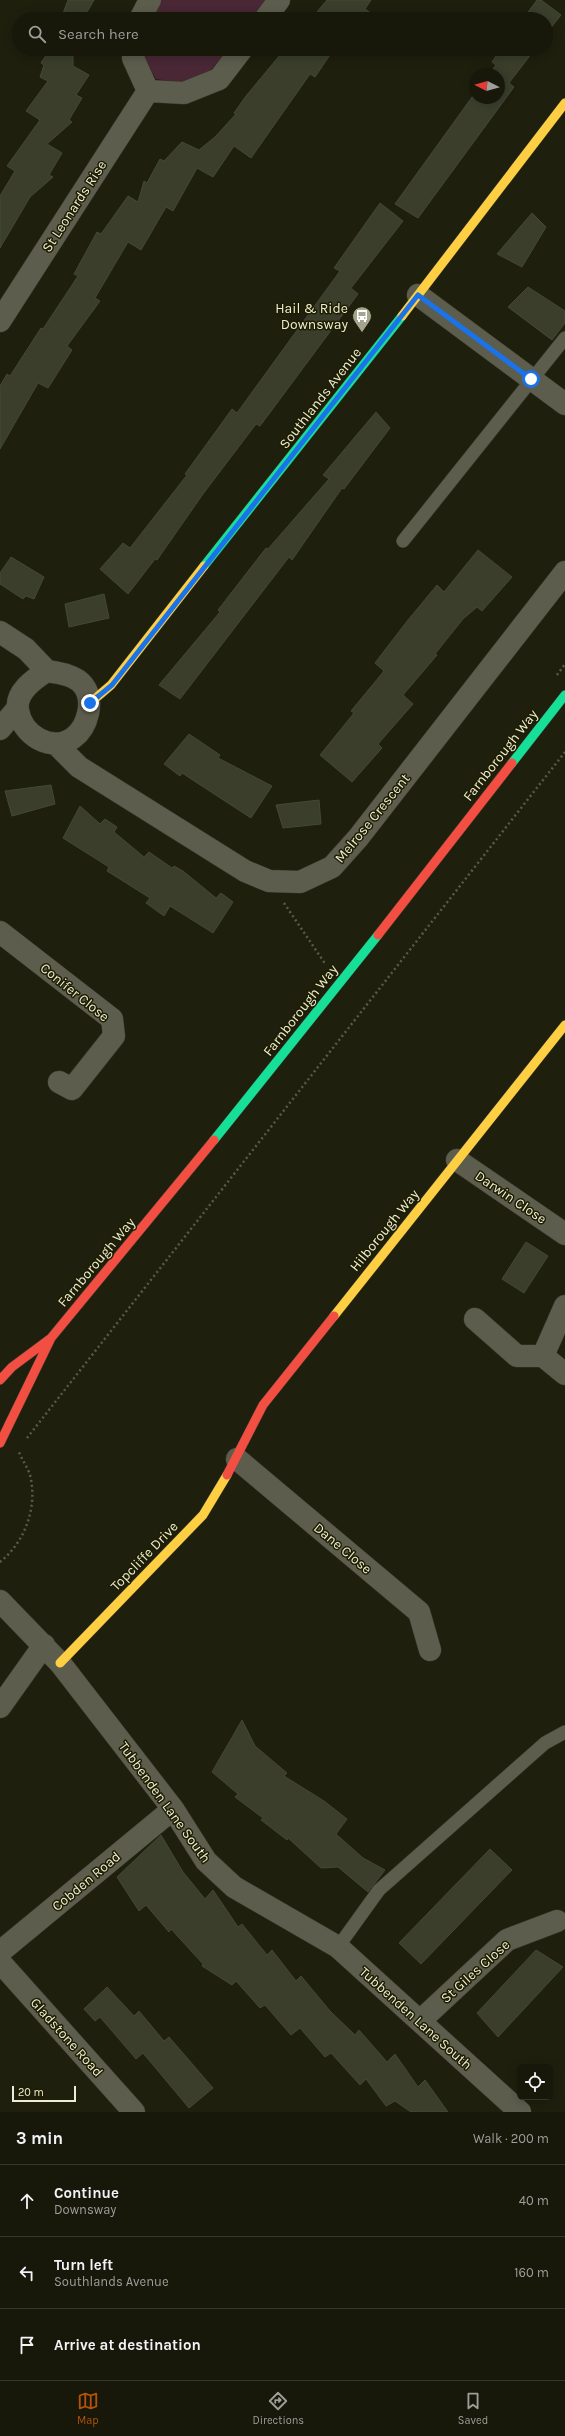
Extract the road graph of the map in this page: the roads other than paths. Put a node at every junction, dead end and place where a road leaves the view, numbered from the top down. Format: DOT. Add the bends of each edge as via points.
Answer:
graph roads {
  1 [pos="150,0"];
  2 [pos="279,0"];
  3 [pos="144,12"];
  4 [pos="270,12"];
  5 [pos="133,56"];
  6 [pos="237,56"];
  7 [pos="148,91"];
  8 [pos="565,103"];
  9 [pos="418,295"];
  10 [pos="0,321"];
  11 [pos="565,338"];
  12 [pos="531,379"];
  13 [pos="565,404"];
  14 [pos="403,541"];
  15 [pos="565,572"];
  16 [pos="0,632"];
  17 [pos="47,671"];
  18 [pos="565,695"];
  19 [pos="90,703"];
  20 [pos="17,709"];
  21 [pos="0,729"];
  22 [pos="56,744"];
  23 [pos="0,932"];
  24 [pos="565,1025"];
  25 [pos="59,1082"];
  26 [pos="458,1160"];
  27 [pos="565,1234"];
  28 [pos="565,1306"];
  29 [pos="475,1319"];
  30 [pos="51,1338"];
  31 [pos="543,1356"];
  32 [pos="565,1374"];
  33 [pos="0,1380"];
  34 [pos="0,1443"];
  35 [pos="237,1459"];
  36 [pos="0,1601"];
  37 [pos="44,1646"];
  38 [pos="430,1650"];
  39 [pos="60,1663"];
  40 [pos="0,1707"];
  41 [pos="565,1732"];
  42 [pos="173,1809"];
  43 [pos="557,1921"];
  44 [pos="338,1947"];
  45 [pos="0,1952"];
  46 [pos="0,1962"];
  47 [pos="420,2021"];
  48 [pos="134,2112"];
  49 [pos="520,2112"];
  1 -- 3 [label="street"];
  2 -- 4 [label="street"];
  5 -- 7 [label="street"];
  6 -- 7 [label="street" via="219,79 184,93"];
  7 -- 10 [label="street, St Leonards Rise"];
  8 -- 9 [label="main road, Southlands Avenue"];
  9 -- 12 [label="street"];
  9 -- 19 [label="main road, Southlands Avenue" via="112,685"];
  11 -- 12 [label="lane"];
  12 -- 13 [label="street"];
  12 -- 14 [label="lane"];
  15 -- 22 [label="street, Melrose Crescent" via="358,838 332,868 300,882 269,881 245,871 79,767"];
  16 -- 17 [label="street" via="26,649"];
  17 -- 19 [label="street" via="67,674 83,685"];
  17 -- 20 [label="street" via="28,685 21,694"];
  18 -- 30 [label="main road, Farnborough Way" via="294,1042"];
  19 -- 22 [label="street" via="86,722 74,738"];
  20 -- 21 [label="street"];
  20 -- 22 [label="street" via="23,726 36,739"];
  23 -- 25 [label="street, Conifer Close" via="112,1019 114,1036 72,1089"];
  24 -- 26 [label="main road, Hilborough Way"];
  26 -- 27 [label="street, Darwin Close"];
  26 -- 35 [label="main road, Hilborough Way" via="263,1405"];
  28 -- 31 [label="street"];
  29 -- 31 [label="street" via="517,1356"];
  30 -- 33 [label="main road, Farnborough Way" via="12,1367"];
  30 -- 34 [label="main road, Farnborough Way" via="42,1364"];
  31 -- 32 [label="street"];
  35 -- 38 [label="street, Dane Close" via="419,1612"];
  35 -- 39 [label="main road, Topcliffe Drive" via="203,1514"];
  36 -- 37 [label="street, Tubbenden Lane South"];
  37 -- 39 [label="street, Tubbenden Lane South"];
  37 -- 40 [label="street"];
  39 -- 42 [label="street, Tubbenden Lane South"];
  41 -- 44 [label="lane" via="545,1743 379,1890"];
  42 -- 44 [label="street, Tubbenden Lane South" via="206,1861 234,1887"];
  42 -- 45 [label="street, Cobden Road"];
  43 -- 47 [label="street, St Giles Close" via="507,1940"];
  44 -- 47 [label="street, Tubbenden Lane South"];
  46 -- 48 [label="street, Gladstone Road"];
  47 -- 49 [label="street, Tubbenden Lane South"];
}
